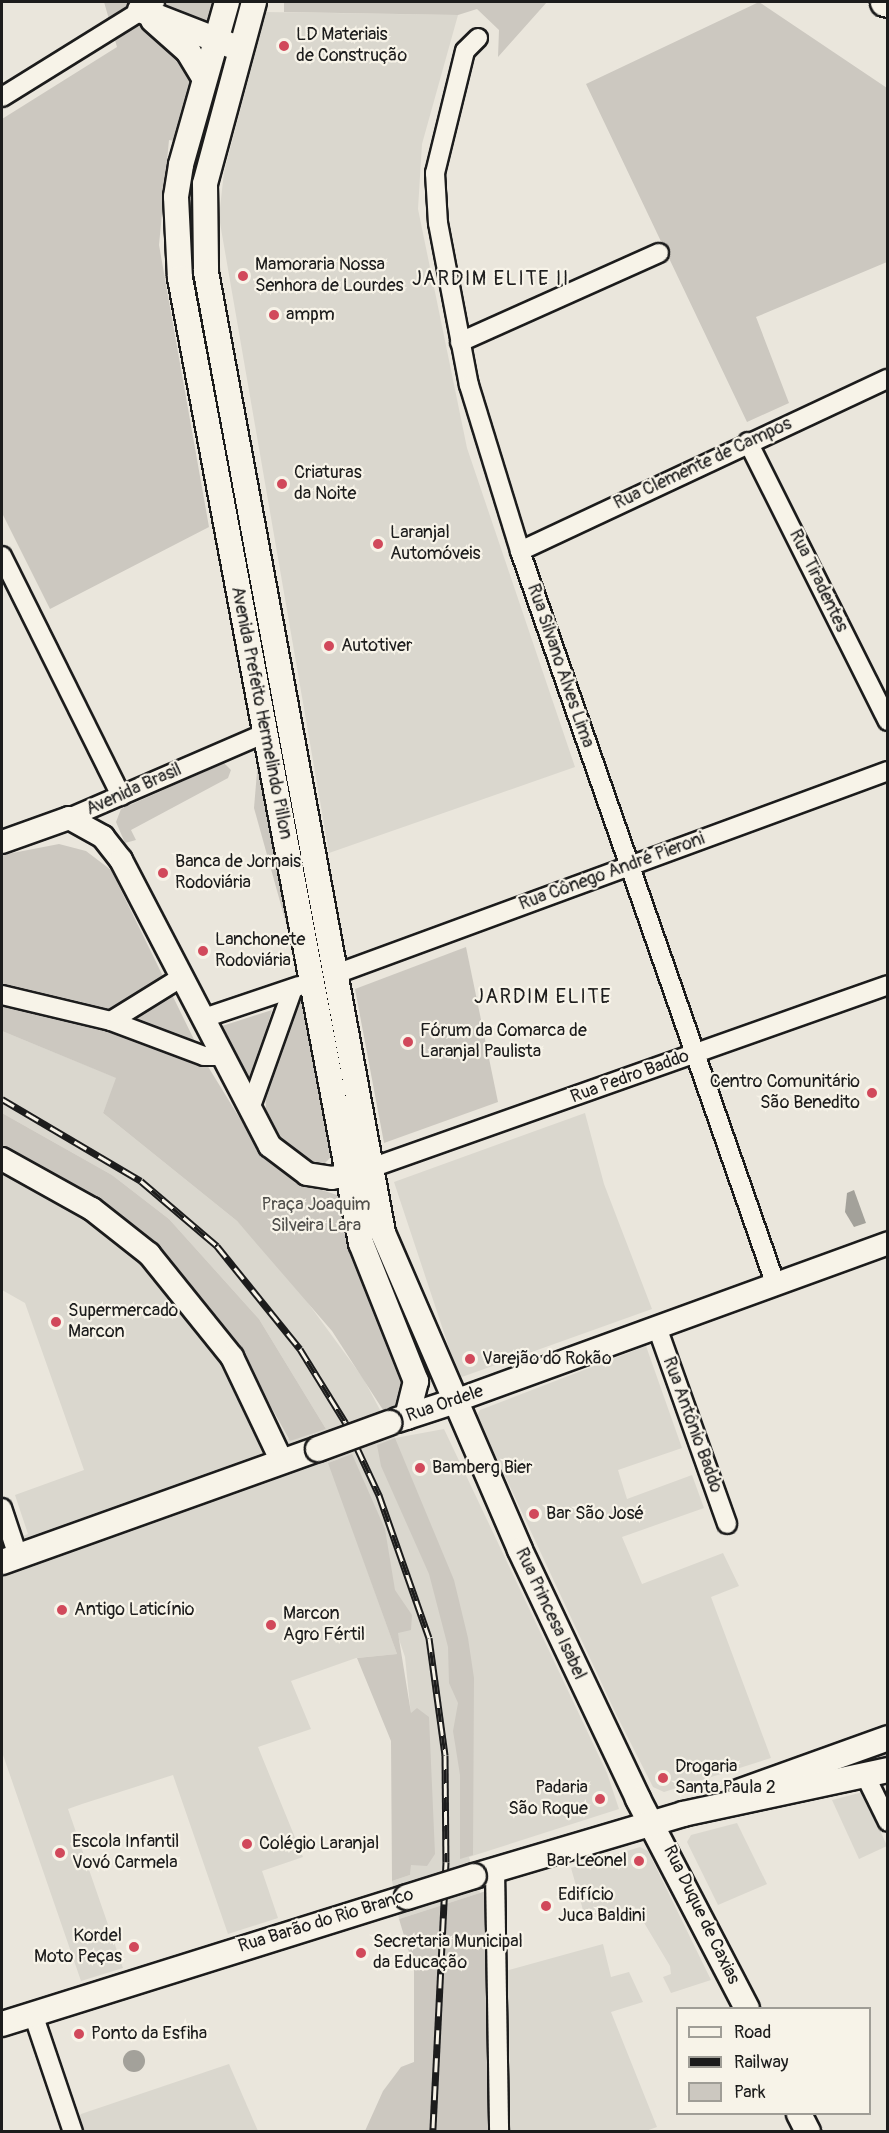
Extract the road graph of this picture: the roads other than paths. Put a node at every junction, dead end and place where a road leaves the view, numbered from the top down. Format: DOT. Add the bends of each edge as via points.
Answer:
graph roads {
  1 [pos="227,2"];
  2 [pos="254,2"];
  3 [pos="145,4"];
  4 [pos="216,38"];
  5 [pos="478,38"];
  6 [pos="240,50"];
  7 [pos="204,78"];
  8 [pos="2,97"];
  9 [pos="204,246"];
  10 [pos="177,250"];
  11 [pos="659,253"];
  12 [pos="460,342"];
  13 [pos="888,379"];
  14 [pos="229,397"];
  15 [pos="203,401"];
  16 [pos="748,442"];
  17 [pos="520,551"];
  18 [pos="2,556"];
  19 [pos="278,659"];
  20 [pos="252,663"];
  21 [pos="888,720"];
  22 [pos="291,728"];
  23 [pos="265,733"];
  24 [pos="888,771"];
  25 [pos="121,796"];
  26 [pos="69,818"];
  27 [pos="309,828"];
  28 [pos="284,833"];
  29 [pos="2,843"];
  30 [pos="630,866"];
  31 [pos="336,974"];
  32 [pos="182,977"];
  33 [pos="302,985"];
  34 [pos="888,985"];
  35 [pos="2,995"];
  36 [pos="204,1018"];
  37 [pos="111,1021"];
  38 [pos="695,1054"];
  39 [pos="224,1056"];
  40 [pos="250,1109"];
  41 [pos="2,1159"];
  42 [pos="371,1168"];
  43 [pos="348,1176"];
  44 [pos="888,1243"];
  45 [pos="387,1246"];
  46 [pos="363,1253"];
  47 [pos="775,1283"];
  48 [pos="657,1327"];
  49 [pos="452,1402"];
  50 [pos="398,1420"];
  51 [pos="282,1461"];
  52 [pos="2,1508"];
  53 [pos="727,1524"];
  54 [pos="10,1559"];
  55 [pos="888,1738"];
  56 [pos="876,1772"];
  57 [pos="683,1814"];
  58 [pos="653,1822"];
  59 [pos="888,1822"];
  60 [pos="484,1873"];
  61 [pos="746,2007"];
  62 [pos="33,2014"];
  63 [pos="2,2024"];
  64 [pos="800,2115"];
  65 [pos="72,2132"];
  66 [pos="499,2132"];
  67 [pos="808,2132"];
  1 -- 4 [label="main road, Avenida Prefeito Hermelindo Pillon"];
  2 -- 6 [label="main road, Avenida Prefeito Hermelindo Pillon"];
  3 -- 4 [label="main road"];
  3 -- 7 [label="main road" via="178,40"];
  3 -- 8 [label="street"];
  4 -- 6 [label="main road"];
  4 -- 7 [label="main road, Avenida Prefeito Hermelindo Pillon"];
  5 -- 12 [label="street, Rua Silvano Alves Lima" via="465,51 435,173 438,223"];
  6 -- 9 [label="main road, Avenida Prefeito Hermelindo Pillon" via="205,184"];
  7 -- 10 [label="main road, Avenida Prefeito Hermelindo Pillon" via="176,197"];
  9 -- 10 [label="main road"];
  9 -- 14 [label="main road, Avenida Prefeito Hermelindo Pillon"];
  10 -- 15 [label="main road, Avenida Prefeito Hermelindo Pillon"];
  11 -- 12 [label="street"];
  12 -- 17 [label="street, Rua Silvano Alves Lima"];
  13 -- 16 [label="street, Rua Clemente de Campos"];
  14 -- 15 [label="main road"];
  14 -- 19 [label="main road, Avenida Prefeito Hermelindo Pillon"];
  15 -- 20 [label="main road, Avenida Prefeito Hermelindo Pillon"];
  16 -- 17 [label="street, Rua Clemente de Campos"];
  16 -- 21 [label="street, Rua Tiradentes"];
  17 -- 30 [label="street, Rua Silvano Alves Lima"];
  18 -- 25 [label="street"];
  19 -- 20 [label="main road"];
  19 -- 22 [label="main road, Avenida Prefeito Hermelindo Pillon"];
  20 -- 23 [label="main road, Avenida Prefeito Hermelindo Pillon"];
  22 -- 23 [label="main road"];
  22 -- 27 [label="main road, Avenida Prefeito Hermelindo Pillon"];
  23 -- 25 [label="street, Avenida Brasil"];
  23 -- 28 [label="main road, Avenida Prefeito Hermelindo Pillon"];
  24 -- 30 [label="street, Rua Cônego André Pieroni"];
  25 -- 26 [label="street, Avenida Brasil"];
  26 -- 29 [label="street, Avenida Brasil"];
  26 -- 32 [label="street" via="92,828 115,850"];
  27 -- 28 [label="main road"];
  27 -- 31 [label="main road, Avenida Prefeito Hermelindo Pillon"];
  28 -- 33 [label="main road, Avenida Prefeito Hermelindo Pillon"];
  30 -- 31 [label="street, Rua Cônego André Pieroni"];
  30 -- 38 [label="street, Rua Silvano Alves Lima"];
  31 -- 42 [label="main road, Avenida Prefeito Hermelindo Pillon"];
  32 -- 36 [label="street"];
  32 -- 37 [label="street"];
  33 -- 36 [label="street"];
  33 -- 40 [label="street"];
  33 -- 43 [label="main road, Avenida Prefeito Hermelindo Pillon"];
  34 -- 38 [label="street, Rua Pedro Baddo"];
  35 -- 37 [label="street"];
  36 -- 39 [label="street"];
  37 -- 39 [label="street" via="204,1056"];
  38 -- 42 [label="street, Rua Pedro Baddo"];
  38 -- 47 [label="street, Rua Silvano Alves Lima"];
  39 -- 40 [label="street"];
  40 -- 43 [label="street" via="270,1146 290,1165 316,1177"];
  41 -- 51 [label="street" via="92,1209 149,1254 232,1357"];
  42 -- 43 [label="street"];
  42 -- 45 [label="main road, Avenida Prefeito Hermelindo Pillon"];
  43 -- 46 [label="main road, Avenida Prefeito Hermelindo Pillon"];
  44 -- 47 [label="street, Rua Ordele"];
  45 -- 46 [label="main road"];
  45 -- 49 [label="main road, Avenida Prefeito Hermelindo Pillon"];
  46 -- 50 [label="main road, Avenida Prefeito Hermelindo Pillon" via="414,1375 416,1389"];
  47 -- 48 [label="street, Rua Ordele"];
  48 -- 49 [label="street, Rua Ordele"];
  48 -- 53 [label="street, Rua Antônio Baddo"];
  49 -- 50 [label="main road, Rua Ordele"];
  49 -- 58 [label="main road, Rua Princesa Isabel"];
  50 -- 51 [label="main road, Rua Ordele, bridge"];
  51 -- 54 [label="main road, Rua Ordele"];
  52 -- 54 [label="street"];
  55 -- 57 [label="main road"];
  56 -- 57 [label="main road"];
  56 -- 59 [label="street"];
  57 -- 58 [label="main road, Rua Barão do Rio Branco"];
  58 -- 60 [label="main road, Rua Barão do Rio Branco"];
  58 -- 61 [label="main road, Rua Duque de Caxias"];
  60 -- 62 [label="main road, Rua Barão do Rio Branco, bridge"];
  60 -- 66 [label="street"];
  62 -- 63 [label="main road, Rua Barão do Rio Branco"];
  62 -- 65 [label="street"];
  64 -- 67 [label="main road"];
}
